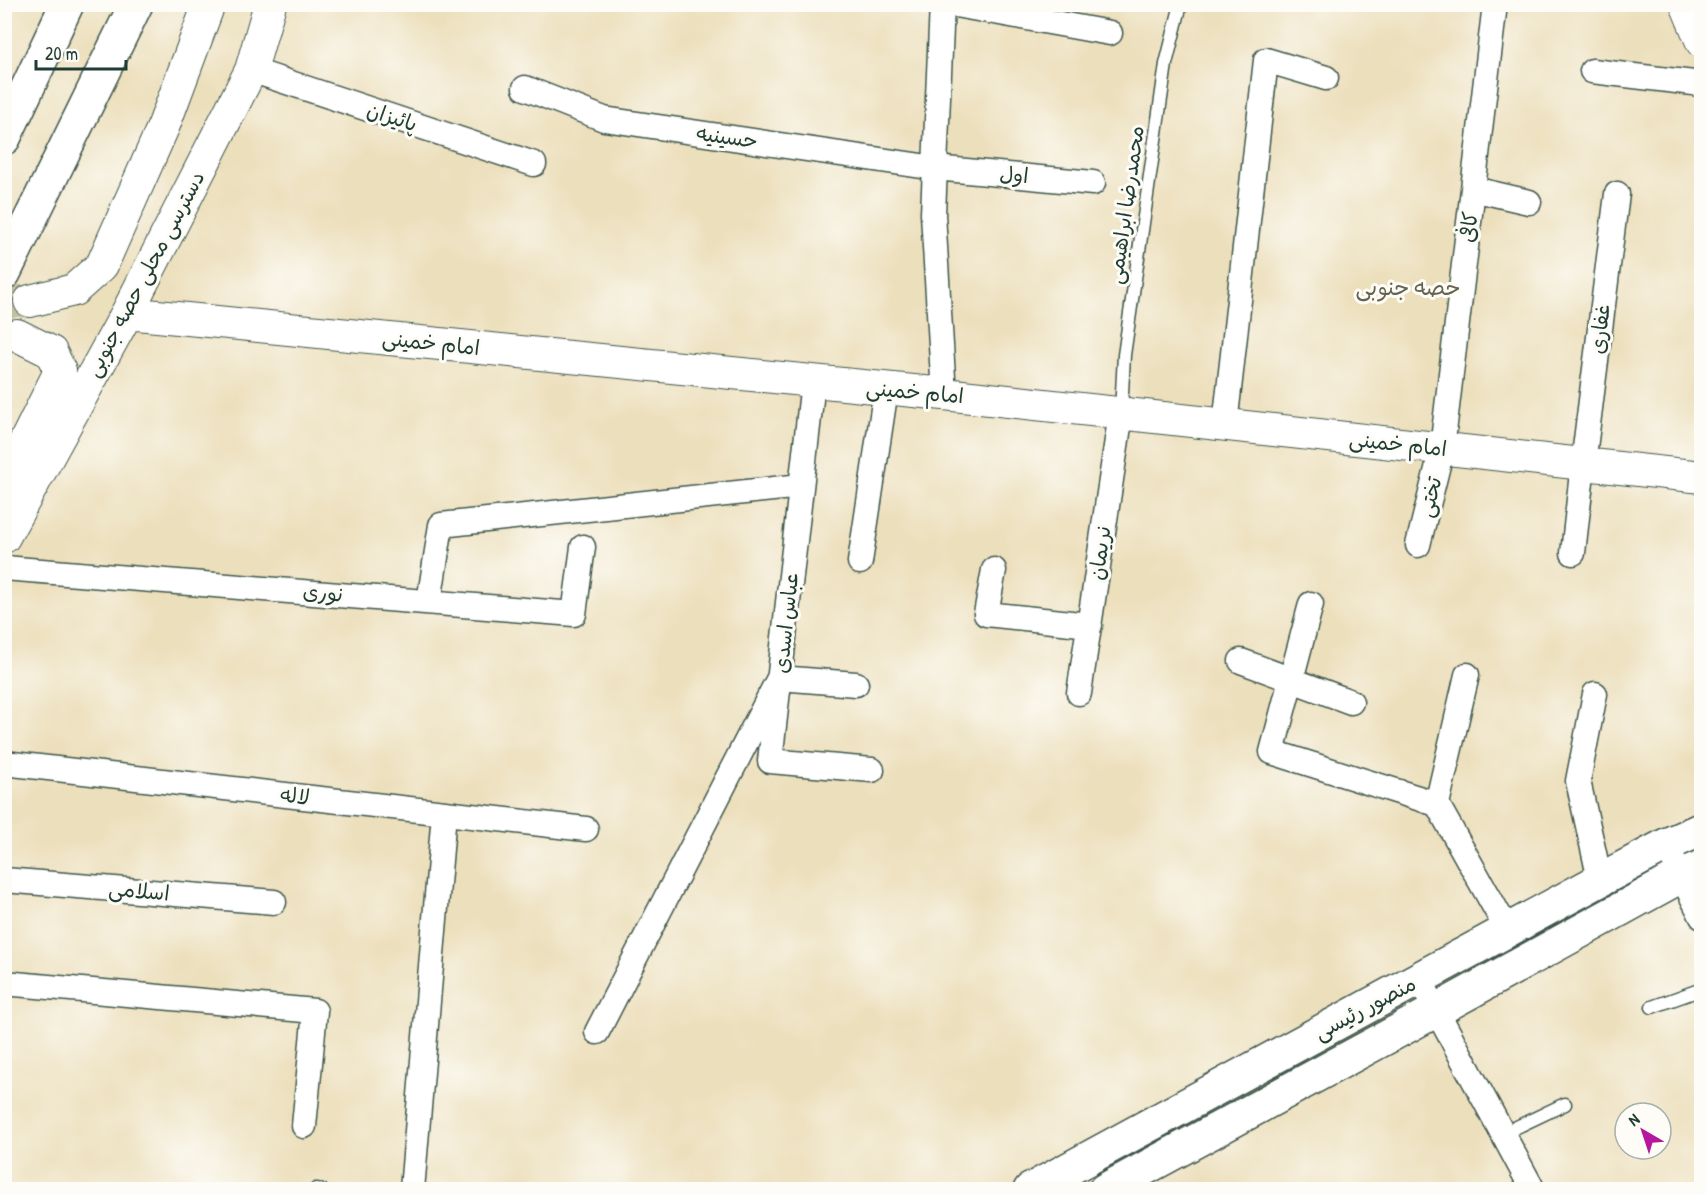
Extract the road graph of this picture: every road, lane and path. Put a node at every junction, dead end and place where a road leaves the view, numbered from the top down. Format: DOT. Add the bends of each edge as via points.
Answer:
graph roads {
  1 [pos="67,4"];
  2 [pos="136,4"];
  3 [pos="209,4"];
  4 [pos="270,4"];
  5 [pos="942,4"];
  6 [pos="950,4"];
  7 [pos="1180,4"];
  8 [pos="1495,4"];
  9 [pos="1686,4"];
  10 [pos="1110,33"];
  11 [pos="1701,42"];
  12 [pos="251,70"];
  13 [pos="1592,71"];
  14 [pos="1326,78"];
  15 [pos="1701,84"];
  16 [pos="525,88"];
  17 [pos="4,138"];
  18 [pos="534,164"];
  19 [pos="935,168"];
  20 [pos="1094,183"];
  21 [pos="1473,189"];
  22 [pos="1617,194"];
  23 [pos="1529,202"];
  24 [pos="4,273"];
  25 [pos="30,301"];
  26 [pos="127,313"];
  27 [pos="17,335"];
  28 [pos="813,382"];
  29 [pos="886,389"];
  30 [pos="945,394"];
  31 [pos="1121,413"];
  32 [pos="1225,425"];
  33 [pos="1442,448"];
  34 [pos="1583,464"];
  35 [pos="4,475"];
  36 [pos="1701,477"];
  37 [pos="801,486"];
  38 [pos="4,537"];
  39 [pos="1418,545"];
  40 [pos="583,547"];
  41 [pos="1574,553"];
  42 [pos="860,562"];
  43 [pos="4,568"];
  44 [pos="994,570"];
  45 [pos="429,602"];
  46 [pos="1311,604"];
  47 [pos="1090,625"];
  48 [pos="1241,661"];
  49 [pos="1467,675"];
  50 [pos="780,678"];
  51 [pos="1291,680"];
  52 [pos="856,684"];
  53 [pos="1079,693"];
  54 [pos="1595,694"];
  55 [pos="1351,702"];
  56 [pos="4,763"];
  57 [pos="873,770"];
  58 [pos="1437,804"];
  59 [pos="444,813"];
  60 [pos="586,829"];
  61 [pos="1701,829"];
  62 [pos="1666,845"];
  63 [pos="1691,871"];
  64 [pos="4,880"];
  65 [pos="1600,880"];
  66 [pos="274,902"];
  67 [pos="1701,917"];
  68 [pos="1508,931"];
  69 [pos="1419,978"];
  70 [pos="4,983"];
  71 [pos="1701,989"];
  72 [pos="1652,1007"];
  73 [pos="1437,1010"];
  74 [pos="597,1032"];
  75 [pos="1565,1104"];
  76 [pos="304,1126"];
  77 [pos="1502,1134"];
  78 [pos="316,1189"];
  79 [pos="322,1190"];
  80 [pos="412,1190"];
  81 [pos="1030,1190"];
  82 [pos="1104,1190"];
  83 [pos="1533,1190"];
  1 -- 17 [label="main road"];
  2 -- 24 [label="main road"];
  3 -- 25 [label="street" via="164,125 102,265 74,290"];
  4 -- 12 [label="street, دسترسی محلی حصه جنوبی"];
  5 -- 19 [label="street"];
  6 -- 10 [label="street"];
  7 -- 31 [label="lane, محمدرضا ابراهیمی" via="1166,64 1127,332"];
  8 -- 21 [label="street, کافی"];
  9 -- 11 [label="street"];
  12 -- 18 [label="street, پائیزان"];
  12 -- 26 [label="street, دسترسی محلی حصه جنوبی"];
  13 -- 15 [label="street"];
  14 -- 32 [label="street" via="1266,60"];
  16 -- 19 [label="street, حسینیه" via="604,119"];
  19 -- 20 [label="street, اول"];
  19 -- 30 [label="street" via="933,214"];
  21 -- 23 [label="street"];
  21 -- 33 [label="street, کافی"];
  22 -- 34 [label="street, غفاری"];
  26 -- 28 [label="street, امام خمینی"];
  26 -- 38 [label="street, دسترسی محلی حصه جنوبی"];
  27 -- 35 [label="street" via="51,352 60,371"];
  28 -- 29 [label="street, امام خمینی"];
  28 -- 37 [label="street, عباس اسدی"];
  29 -- 30 [label="street, امام خمینی"];
  29 -- 42 [label="street"];
  30 -- 31 [label="street, امام خمینی"];
  31 -- 32 [label="street, امام خمینی"];
  31 -- 47 [label="street, نریمان"];
  32 -- 33 [label="street, امام خمینی"];
  33 -- 34 [label="street, امام خمینی"];
  33 -- 39 [label="street, تختی"];
  34 -- 36 [label="street, امام خمینی"];
  34 -- 41 [label="street, غفاری"];
  37 -- 45 [label="street" via="441,525"];
  37 -- 50 [label="street, عباس اسدی"];
  40 -- 45 [label="street, نوری" via="574,614"];
  43 -- 45 [label="street, نوری"];
  44 -- 47 [label="street" via="987,614"];
  46 -- 51 [label="street"];
  47 -- 53 [label="street, نریمان"];
  48 -- 51 [label="street"];
  49 -- 58 [label="street"];
  50 -- 52 [label="street"];
  50 -- 57 [label="street, عباس اسدی" via="770,761"];
  50 -- 74 [label="street"];
  51 -- 55 [label="street"];
  51 -- 58 [label="street" via="1272,752"];
  54 -- 65 [label="street" via="1578,781"];
  56 -- 59 [label="street, لاله"];
  58 -- 68 [label="street"];
  59 -- 60 [label="street, لاله"];
  59 -- 80 [label="street"];
  61 -- 62 [label="main road, منصور رئیسی"];
  62 -- 63 [label="street"];
  62 -- 65 [label="main road, منصور رئیسی"];
  63 -- 67 [label="street"];
  63 -- 73 [label="main road, منصور رئیسی"];
  64 -- 66 [label="street, اسلامی"];
  65 -- 68 [label="main road, منصور رئیسی"];
  68 -- 69 [label="main road, منصور رئیسی"];
  69 -- 73 [label="street"];
  69 -- 81 [label="main road, منصور رئیسی"];
  70 -- 76 [label="street" via="315,1011"];
  71 -- 72 [label="lane"];
  73 -- 77 [label="street"];
  73 -- 82 [label="main road, منصور رئیسی"];
  75 -- 77 [label="lane"];
  77 -- 83 [label="street"];
  78 -- 79 [label="lane"];
}
